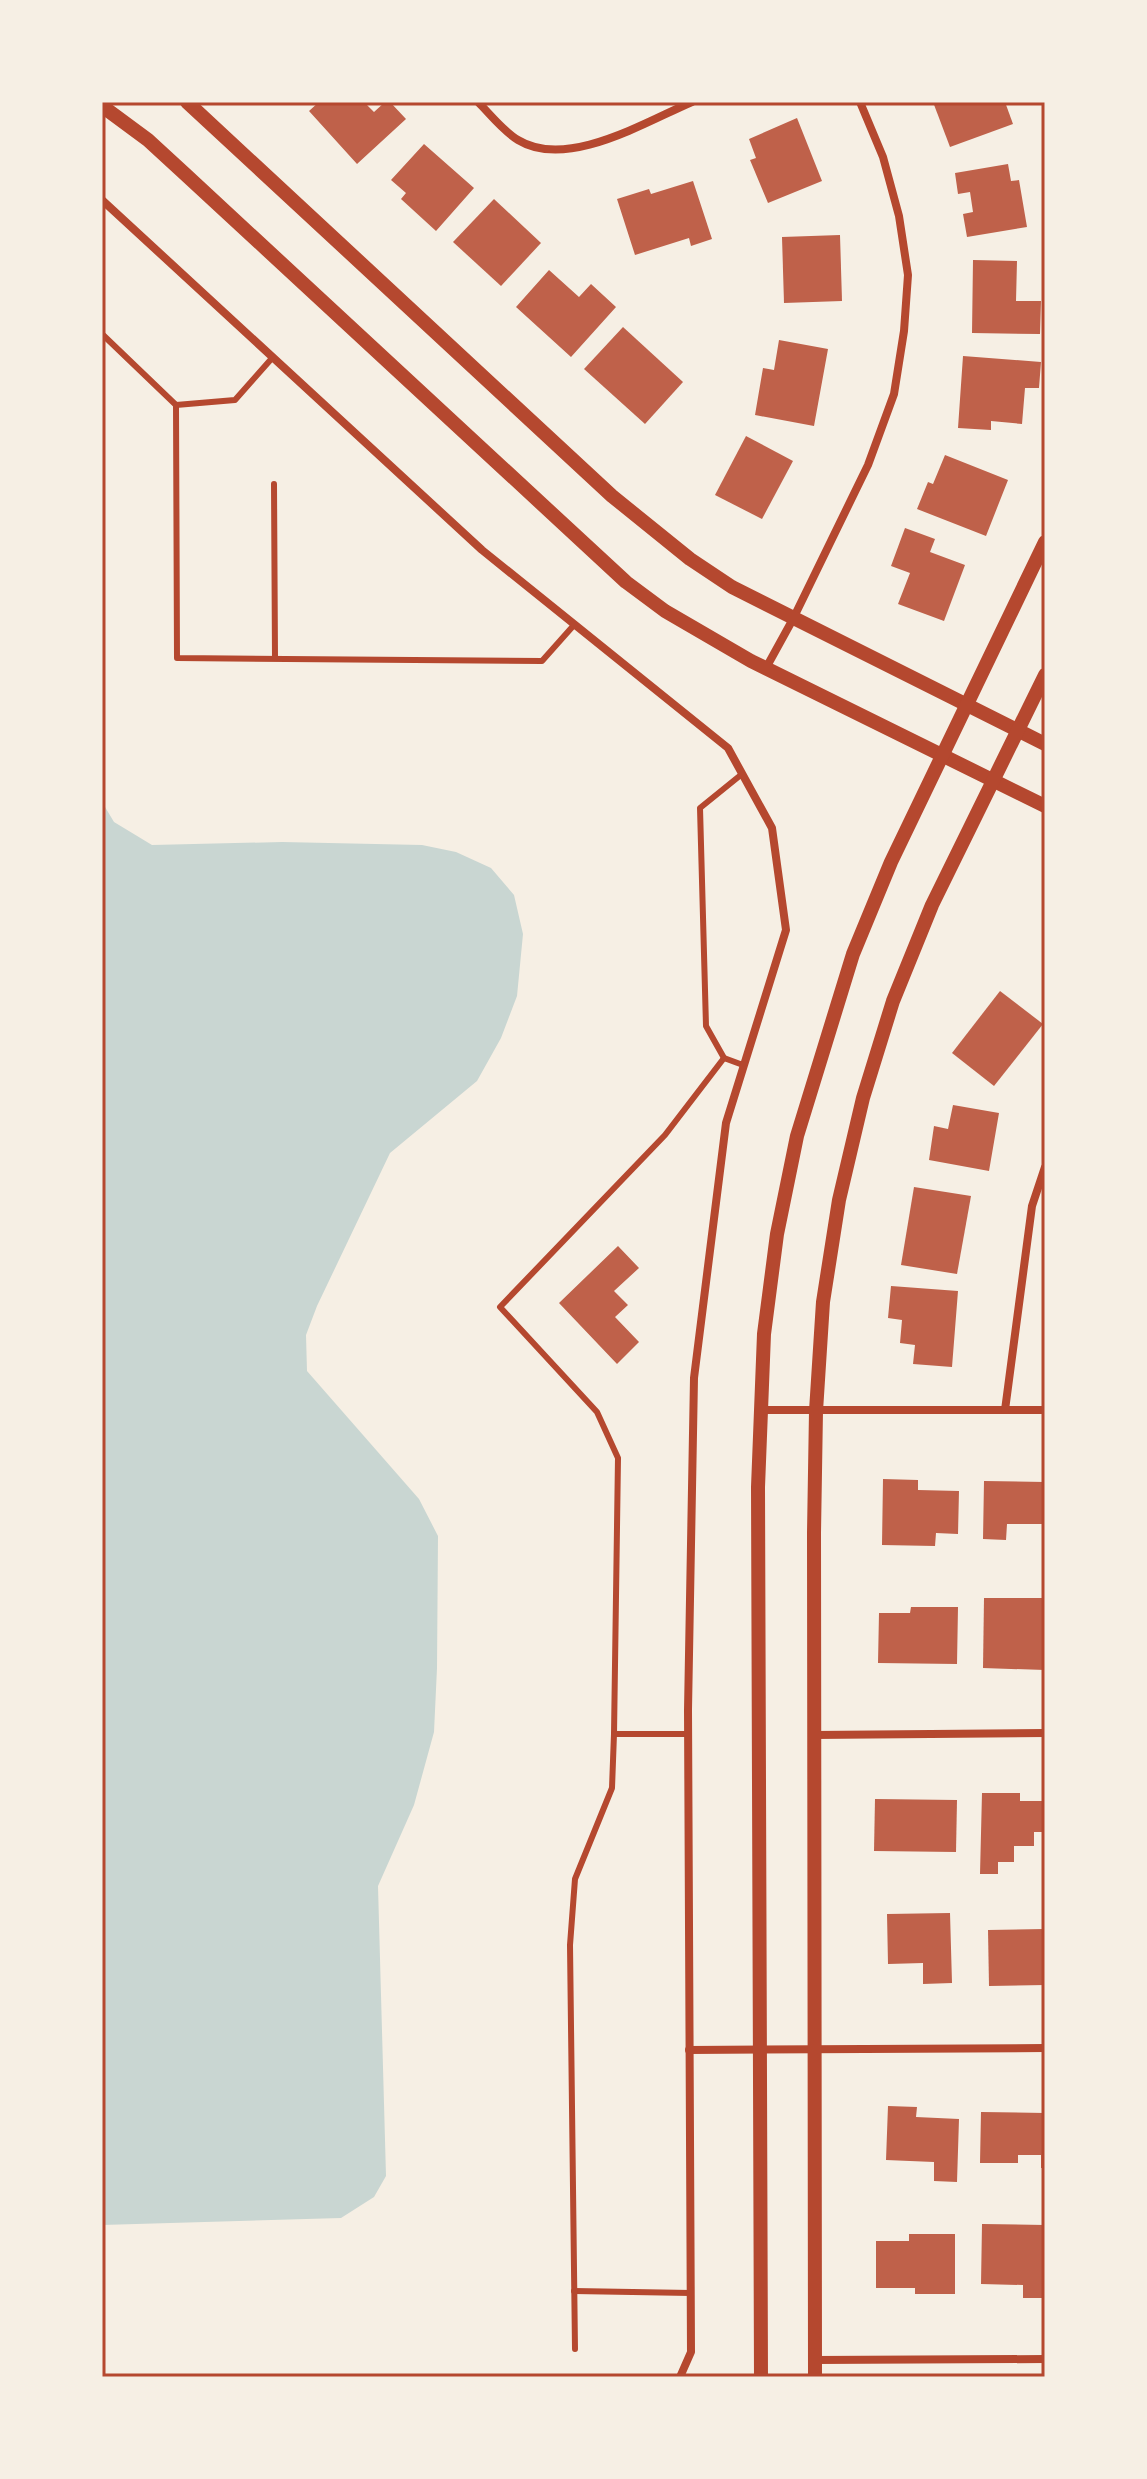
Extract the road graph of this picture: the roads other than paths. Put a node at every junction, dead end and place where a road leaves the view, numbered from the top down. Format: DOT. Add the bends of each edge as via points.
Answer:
graph roads {
  1 [pos="187,102"];
  2 [pos="478,102"];
  3 [pos="692,102"];
  4 [pos="860,102"];
  5 [pos="102,106"];
  6 [pos="102,200"];
  7 [pos="102,334"];
  8 [pos="273,357"];
  9 [pos="176,405"];
  10 [pos="274,484"];
  11 [pos="1045,542"];
  12 [pos="793,619"];
  13 [pos="574,625"];
  14 [pos="275,658"];
  15 [pos="766,668"];
  16 [pos="1045,675"];
  17 [pos="968,706"];
  18 [pos="1017,731"];
  19 [pos="1045,744"];
  20 [pos="943,756"];
  21 [pos="742,774"];
  22 [pos="992,780"];
  23 [pos="1045,806"];
  24 [pos="724,1058"];
  25 [pos="743,1065"];
  26 [pos="1045,1167"];
  27 [pos="760,1410"];
  28 [pos="1005,1410"];
  29 [pos="1045,1410"];
  30 [pos="816,1411"];
  31 [pos="1045,1733"];
  32 [pos="614,1734"];
  33 [pos="688,1734"];
  34 [pos="814,1735"];
  35 [pos="816,2048"];
  36 [pos="1045,2048"];
  37 [pos="760,2049"];
  38 [pos="689,2050"];
  39 [pos="574,2291"];
  40 [pos="691,2293"];
  41 [pos="575,2349"];
  42 [pos="1045,2359"];
  43 [pos="815,2360"];
  44 [pos="680,2377"];
  45 [pos="761,2377"];
  46 [pos="815,2377"];
  1 -- 12 [label="street" via="612,496 690,559"];
  2 -- 3 [label="street" via="518,140 545,150 584,148"];
  4 -- 12 [label="street" via="899,216 908,275 904,331 894,394 868,465"];
  5 -- 15 [label="street" via="148,140 626,582 665,611"];
  6 -- 8 [label="street"];
  7 -- 9 [label="lane"];
  8 -- 9 [label="lane" via="235,400"];
  8 -- 13 [label="street" via="482,550"];
  9 -- 14 [label="lane" via="177,658"];
  10 -- 14 [label="lane"];
  11 -- 17 [label="street"];
  12 -- 15 [label="street"];
  12 -- 17 [label="street"];
  13 -- 14 [label="lane" via="542,661"];
  13 -- 21 [label="street" via="728,748"];
  15 -- 20 [label="street"];
  16 -- 18 [label="street"];
  17 -- 18 [label="street"];
  17 -- 20 [label="street"];
  18 -- 19 [label="street"];
  18 -- 22 [label="street"];
  20 -- 22 [label="street"];
  20 -- 27 [label="street" via="853,954 797,1136 775,1249"];
  21 -- 24 [label="lane" via="700,808 706,1026"];
  21 -- 25 [label="street" via="772,828 786,930"];
  22 -- 23 [label="street"];
  22 -- 30 [label="street" via="926,919 863,1098 823,1302"];
  24 -- 25 [label="lane"];
  24 -- 32 [label="lane" via="665,1135 500,1307 597,1412 618,1458"];
  25 -- 33 [label="street" via="726,1123 694,1378"];
  26 -- 28 [label="street" via="1032,1206"];
  27 -- 30 [label="street"];
  27 -- 37 [label="street"];
  28 -- 29 [label="street"];
  28 -- 30 [label="street"];
  30 -- 34 [label="street"];
  31 -- 34 [label="street"];
  32 -- 33 [label="lane"];
  32 -- 39 [label="lane" via="612,1788 575,1879 570,1945"];
  33 -- 38 [label="street"];
  34 -- 35 [label="street"];
  35 -- 36 [label="street"];
  35 -- 37 [label="street"];
  35 -- 43 [label="street"];
  37 -- 38 [label="street"];
  37 -- 45 [label="street"];
  38 -- 40 [label="street"];
  39 -- 40 [label="lane"];
  39 -- 41 [label="lane"];
  40 -- 44 [label="street" via="691,2352"];
  42 -- 43 [label="street"];
  43 -- 46 [label="street"];
}
